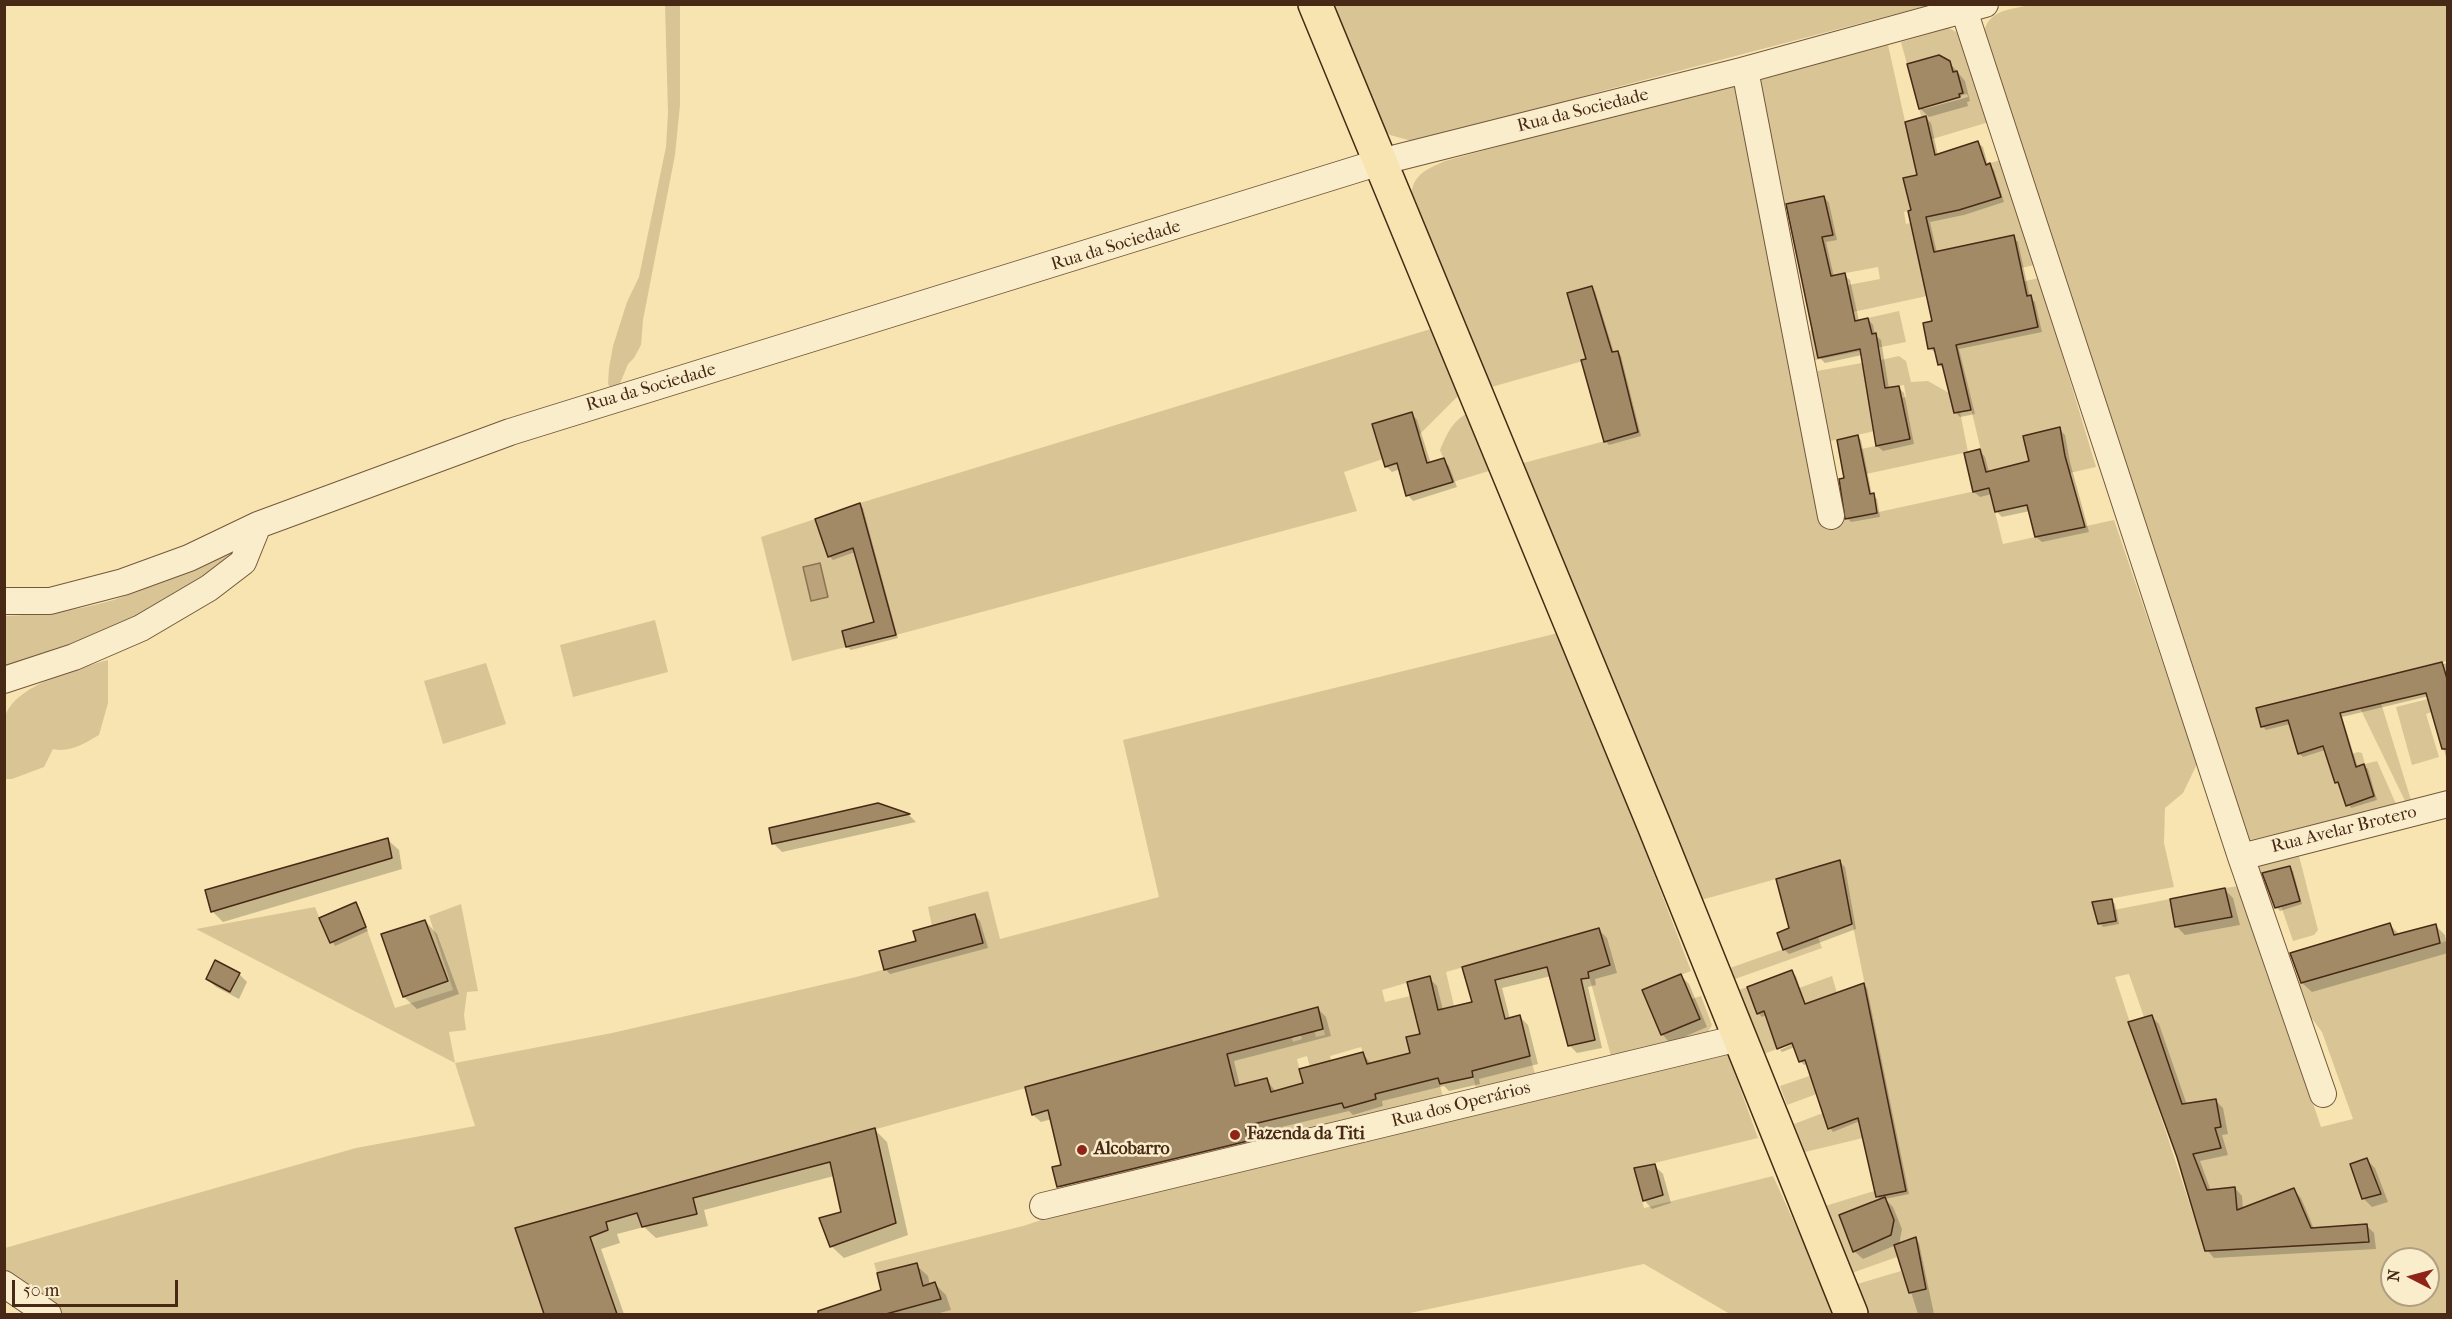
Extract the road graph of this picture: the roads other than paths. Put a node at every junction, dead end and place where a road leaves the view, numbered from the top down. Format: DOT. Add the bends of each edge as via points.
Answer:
graph roads {
  1 [pos="1314,4"];
  2 [pos="1975,7"];
  3 [pos="1745,70"];
  4 [pos="1380,162"];
  5 [pos="1831,516"];
  6 [pos="258,525"];
  7 [pos="4,601"];
  8 [pos="4,680"];
  9 [pos="2448,804"];
  10 [pos="2241,857"];
  11 [pos="1739,1038"];
  12 [pos="2323,1094"];
  13 [pos="1043,1206"];
  14 [pos="4,1284"];
  15 [pos="48,1314"];
  16 [pos="1851,1314"];
  1 -- 4 [label="main road"];
  2 -- 3 [label="street, Rua da Sociedade"];
  2 -- 10 [label="street"];
  3 -- 4 [label="street, Rua da Sociedade"];
  3 -- 5 [label="street"];
  4 -- 6 [label="street, Rua da Sociedade" via="520,428"];
  4 -- 11 [label="main road"];
  6 -- 7 [label="street, Rua da Sociedade" via="189,558 123,582 50,601"];
  6 -- 8 [label="street" via="243,562 209,588 141,628 74,657"];
  9 -- 10 [label="street, Rua Avelar Brotero"];
  10 -- 12 [label="street"];
  11 -- 13 [label="street, Rua dos Operários"];
  11 -- 16 [label="main road"];
  14 -- 15 [label="street"];
}
